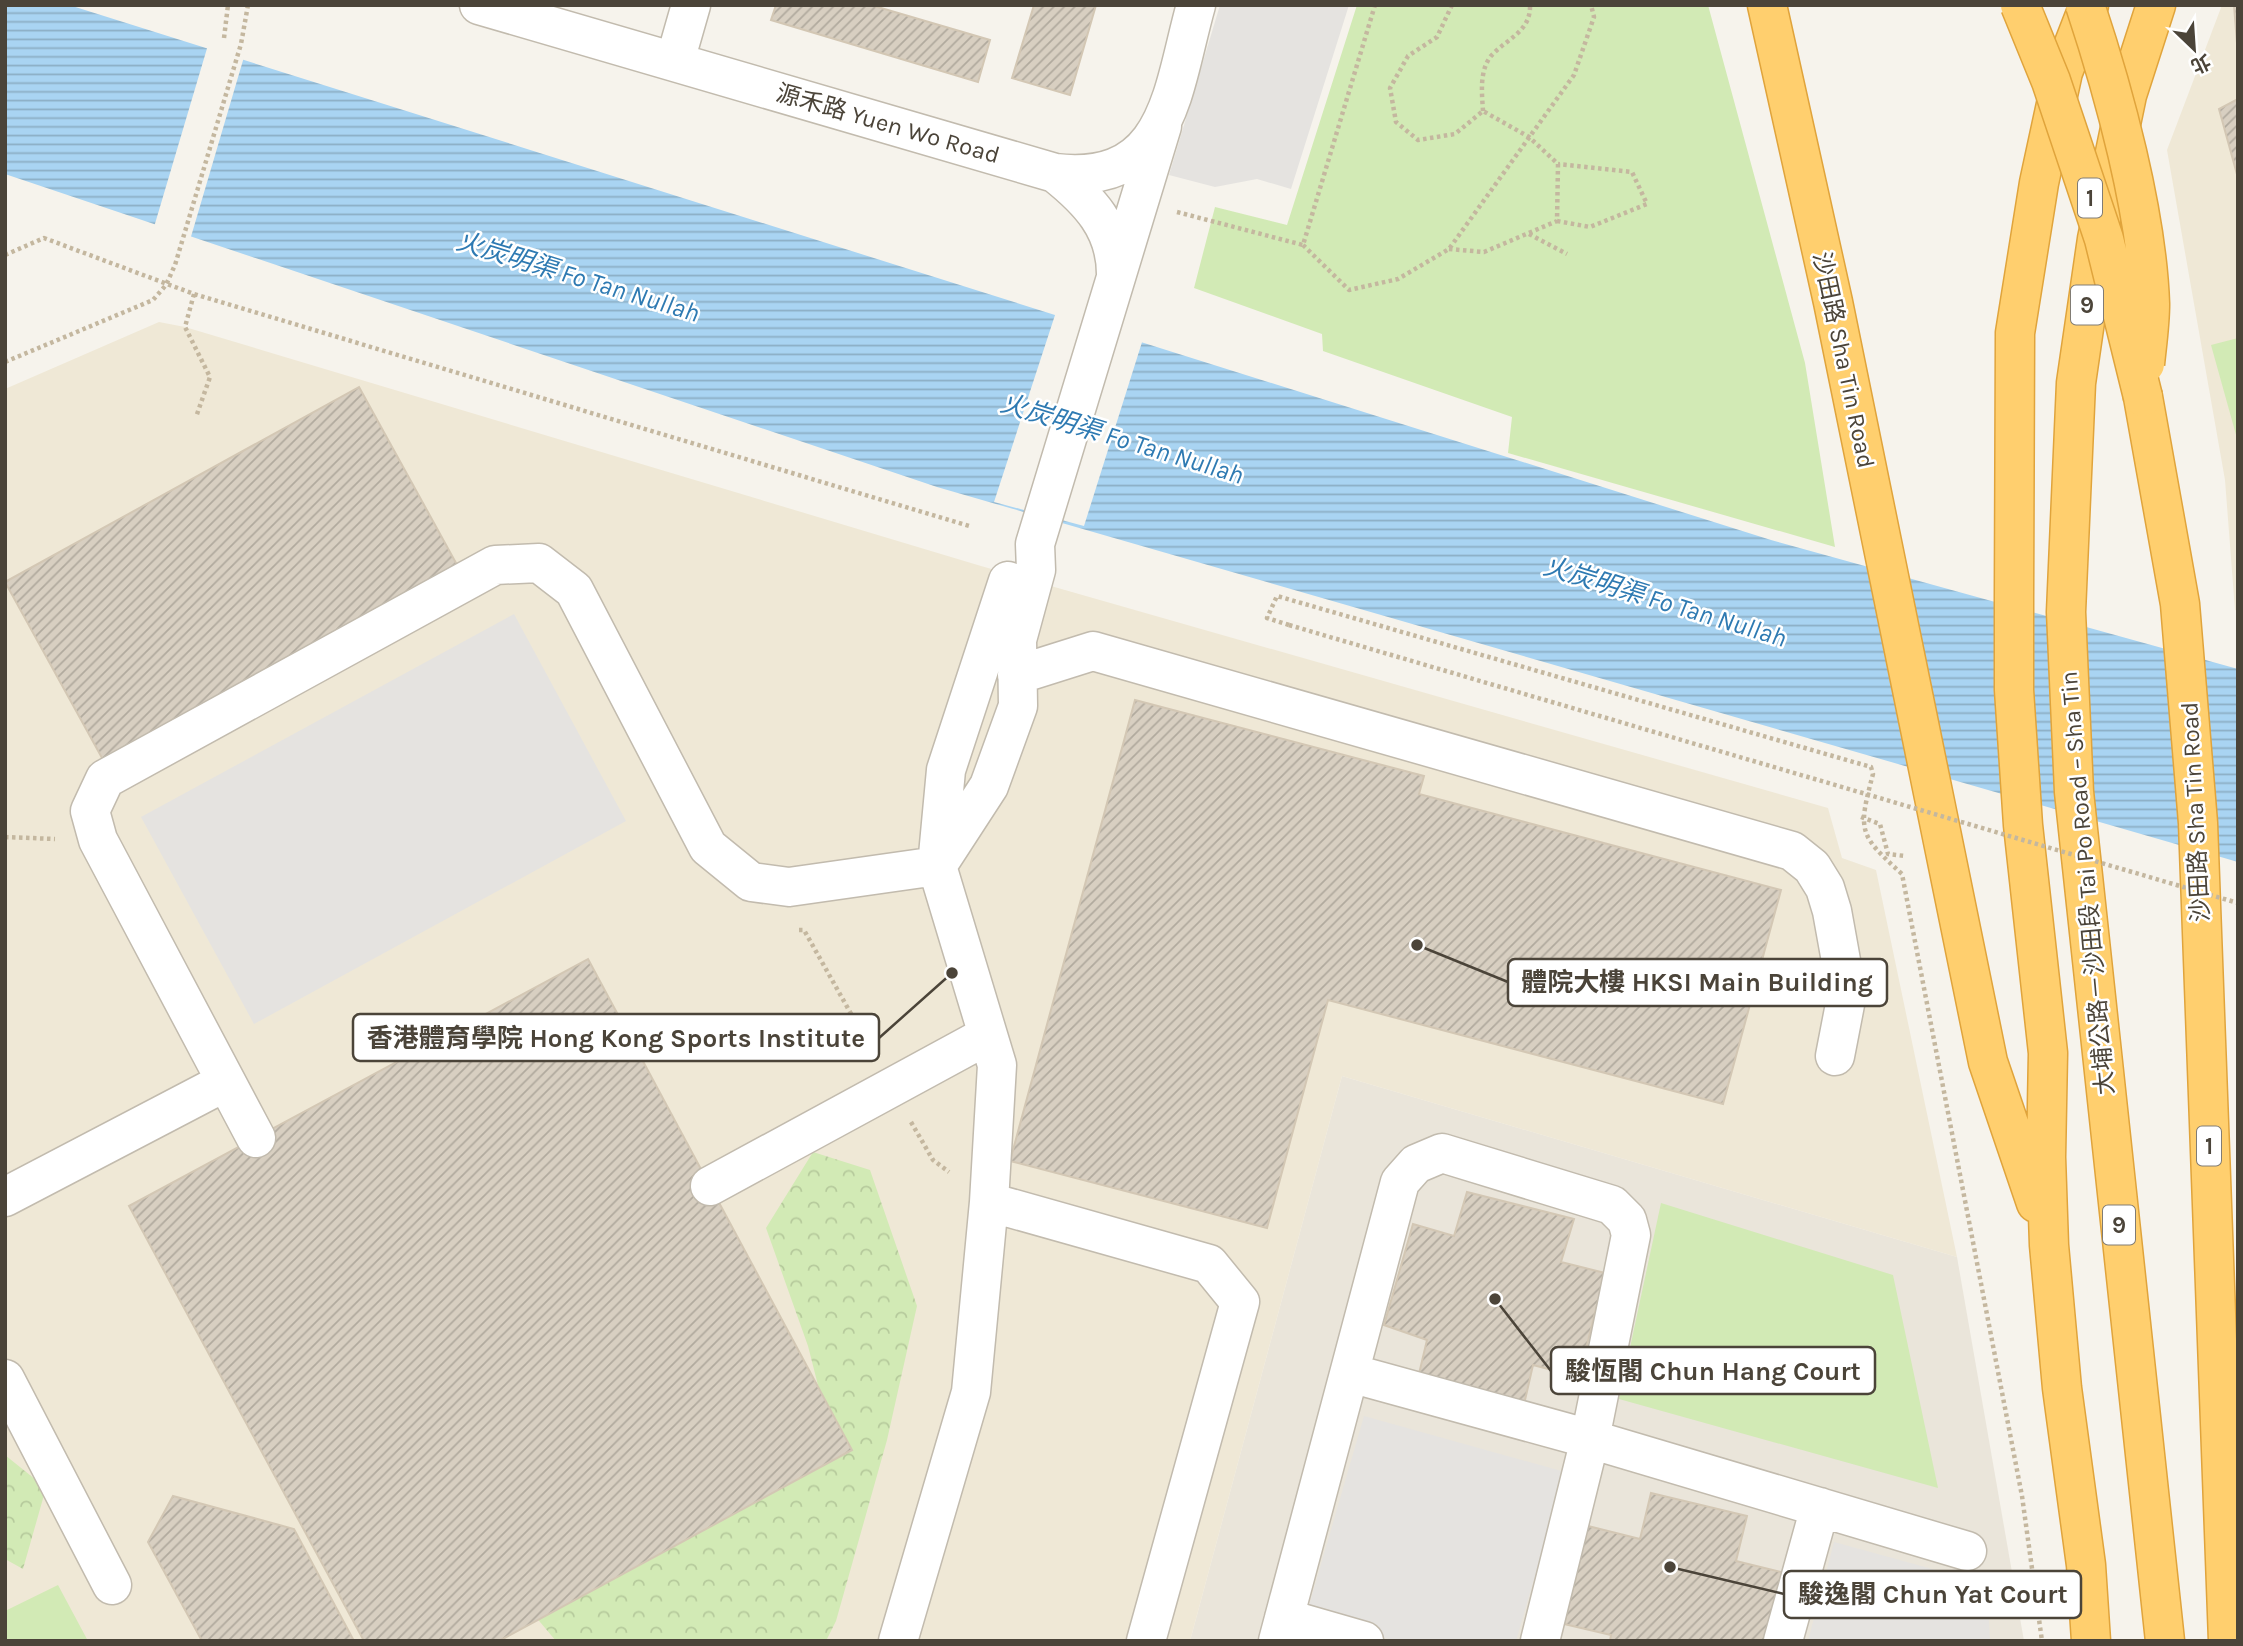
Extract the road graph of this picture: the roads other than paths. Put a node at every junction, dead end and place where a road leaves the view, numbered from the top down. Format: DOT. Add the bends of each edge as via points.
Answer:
graph roads {
  1 [pos="479,5"];
  2 [pos="691,5"];
  3 [pos="1196,5"];
  4 [pos="1767,5"];
  5 [pos="2020,5"];
  6 [pos="2087,5"];
  7 [pos="2156,5"];
  8 [pos="675,61"];
  9 [pos="1162,126"];
  10 [pos="1055,173"];
  11 [pos="1116,282"];
  12 [pos="2143,397"];
  13 [pos="1035,544"];
  14 [pos="1017,675"];
  15 [pos="937,866"];
  16 [pos="988,1035"];
  17 [pos="1835,1056"];
  18 [pos="225,1082"];
  19 [pos="256,1138"];
  20 [pos="710,1186"];
  21 [pos="5,1197"];
  22 [pos="989,1202"];
  23 [pos="2049,1245"];
  24 [pos="1350,1373"];
  25 [pos="5,1379"];
  26 [pos="1590,1439"];
  27 [pos="1820,1507"];
  28 [pos="1967,1551"];
  29 [pos="112,1585"];
  30 [pos="1281,1629"];
  31 [pos="898,1641"];
  32 [pos="1146,1641"];
  33 [pos="1364,1641"];
  34 [pos="1540,1641"];
  35 [pos="1783,1641"];
  36 [pos="2091,1641"];
  37 [pos="2165,1641"];
  38 [pos="2228,1641"];
  1 -- 8 [label="street, 源禾路 Yuen Wo Road"];
  2 -- 8 [label="street"];
  3 -- 9 [label="street, 源禾路 Yuen Wo Road"];
  4 -- 23 [label="highway, 沙田路 Sha Tin Road" via="1833,302 1988,1062"];
  5 -- 12 [label="highway, 沙田路 Sha Tin Road / 1, bridge" via="2104,239"];
  6 -- 12 [label="highway, bridge" via="2116,109 2144,249 2150,305"];
  6 -- 23 [label="highway" via="2063,72 2039,183 2015,334 2014,690 2023,825 2048,1053"];
  7 -- 37 [label="highway, 大埔公路－沙田段 Tai Po Road – Sha Tin / 9" via="2127,95 2097,239 2077,370 2066,612 2079,842"];
  8 -- 10 [label="street, 源禾路 Yuen Wo Road"];
  9 -- 10 [label="street, 源禾路 Yuen Wo Road" via="1147,148 1130,161 1082,176"];
  9 -- 11 [label="street"];
  10 -- 11 [label="street" via="1099,215 1112,240"];
  11 -- 13 [label="street"];
  12 -- 38 [label="highway, 沙田路 Sha Tin Road / 1" via="2180,604 2199,863"];
  13 -- 14 [label="street" via="1036,570 1017,640"];
  13 -- 15 [label="street" via="1010,573 946,770"];
  14 -- 15 [label="street" via="1018,706 989,786"];
  14 -- 17 [label="street" via="1093,651 1792,850 1812,867 1832,911 1847,994"];
  15 -- 16 [label="street"];
  15 -- 18 [label="street" via="789,887 751,882 708,847 574,590 539,563 495,565 105,779 90,811 97,840"];
  16 -- 20 [label="street"];
  16 -- 22 [label="street" via="997,1065"];
  18 -- 19 [label="street"];
  18 -- 21 [label="street"];
  22 -- 31 [label="street" via="971,1392"];
  22 -- 32 [label="street" via="1209,1264 1240,1302"];
  23 -- 36 [label="highway" via="2062,1388 2087,1565"];
  24 -- 26 [label="street"];
  24 -- 26 [label="street" via="1400,1182 1416,1164 1442,1153 1612,1205 1628,1220 1631,1235"];
  24 -- 30 [label="street"];
  25 -- 29 [label="street"];
  26 -- 27 [label="street"];
  26 -- 34 [label="street"];
  27 -- 28 [label="street"];
  27 -- 35 [label="street"];
  30 -- 33 [label="street"];
}
